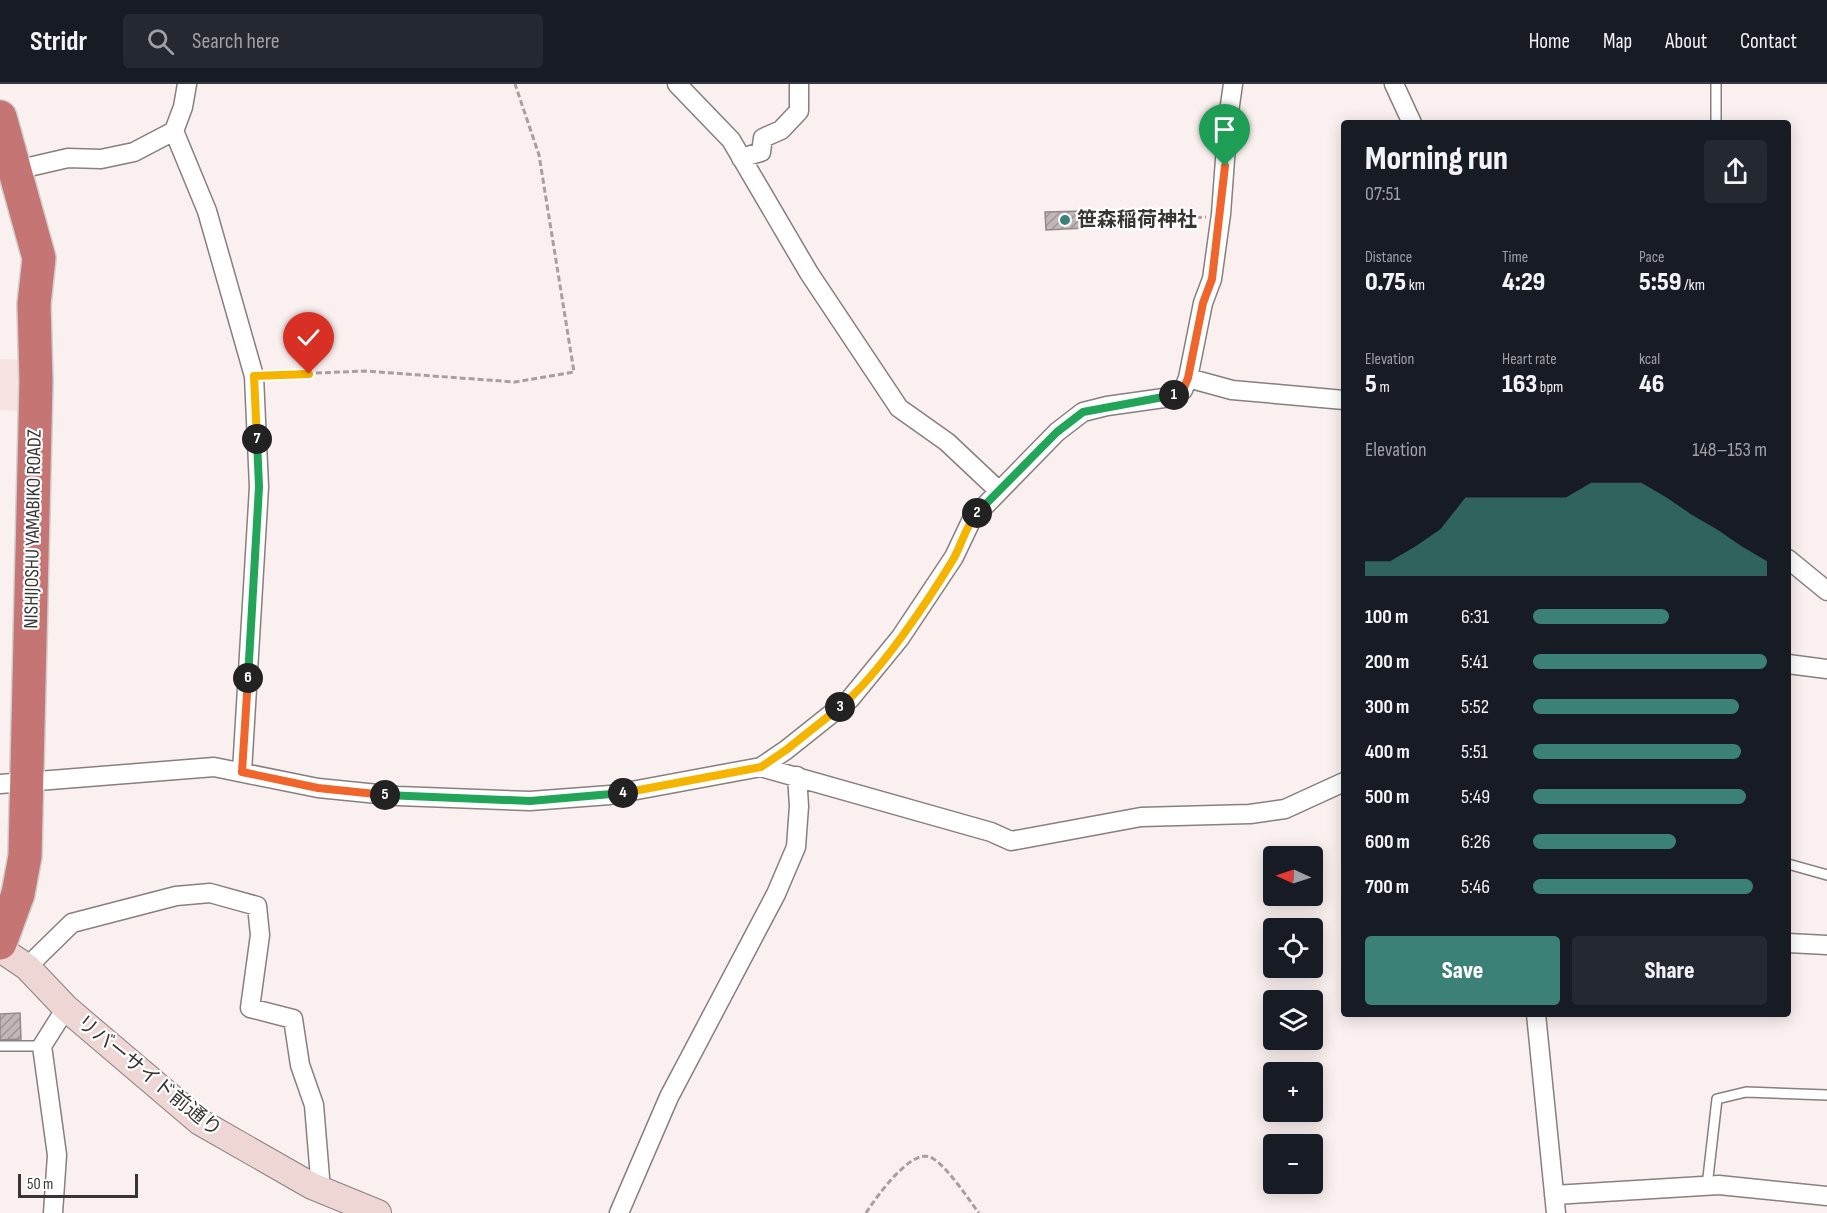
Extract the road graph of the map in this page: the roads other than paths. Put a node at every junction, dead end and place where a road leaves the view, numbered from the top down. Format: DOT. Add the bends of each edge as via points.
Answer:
graph roads {
  1 [pos="187,84"];
  2 [pos="677,84"];
  3 [pos="799,84"];
  4 [pos="1233,84"];
  5 [pos="1394,84"];
  6 [pos="1716,84"];
  7 [pos="0,117"];
  8 [pos="1411,120"];
  9 [pos="1716,120"];
  10 [pos="174,131"];
  11 [pos="741,158"];
  12 [pos="12,180"];
  13 [pos="1188,378"];
  14 [pos="1341,400"];
  15 [pos="999,491"];
  16 [pos="1791,561"];
  17 [pos="1827,591"];
  18 [pos="1791,664"];
  19 [pos="1827,669"];
  20 [pos="761,767"];
  21 [pos="242,772"];
  22 [pos="797,776"];
  23 [pos="14,782"];
  24 [pos="1341,783"];
  25 [pos="1791,865"];
  26 [pos="1827,875"];
  27 [pos="0,943"];
  28 [pos="1791,943"];
  29 [pos="1827,945"];
  30 [pos="0,949"];
  31 [pos="27,967"];
  32 [pos="66,1008"];
  33 [pos="1536,1017"];
  34 [pos="0,1046"];
  35 [pos="42,1046"];
  36 [pos="1827,1095"];
  37 [pos="1707,1186"];
  38 [pos="321,1190"];
  39 [pos="1827,1196"];
  40 [pos="1555,1204"];
  41 [pos="363,1211"];
  42 [pos="52,1213"];
  43 [pos="619,1213"];
  1 -- 10 [label="street"];
  2 -- 11 [label="street" via="731,140"];
  3 -- 11 [label="street" via="799,111 763,138 761,152"];
  4 -- 13 [label="street" via="1212,279 1203,303"];
  5 -- 8 [label="street"];
  6 -- 9 [label="lane"];
  7 -- 12 [label="highway, NISHIJOSHU YAMABIKO ROADZ"];
  10 -- 12 [label="street" via="134,152 101,159 68,158"];
  10 -- 21 [label="street" via="207,211 254,376 259,487"];
  11 -- 15 [label="street" via="809,273 899,408 947,442"];
  12 -- 23 [label="highway, NISHIJOSHU YAMABIKO ROADZ" via="39,258"];
  13 -- 14 [label="street" via="1232,390"];
  13 -- 15 [label="street" via="1183,390 1171,397 1083,412 1057,432"];
  15 -- 20 [label="street" via="972,519 954,557 900,638 850,699"];
  16 -- 17 [label="street"];
  18 -- 19 [label="street"];
  20 -- 21 [label="street" via="610,795 530,801 398,796 329,789"];
  20 -- 22 [label="street"];
  21 -- 23 [label="street" via="213,767"];
  22 -- 24 [label="street" via="1011,841 1141,817 1250,814 1286,809"];
  22 -- 43 [label="street" via="796,847 776,894 669,1097"];
  23 -- 27 [label="highway, NISHIJOSHU YAMABIKO ROADZ" via="25,856 18,894"];
  25 -- 26 [label="lane"];
  28 -- 29 [label="street"];
  30 -- 31 [label="street, リバーサイド前通り"];
  31 -- 32 [label="street, リバーサイド前通り"];
  31 -- 38 [label="street" via="72,923 176,896 210,893 257,906 260,935 250,1008 293,1019 300,1065 314,1105"];
  32 -- 35 [label="street"];
  32 -- 38 [label="street, リバーサイド前通り" via="200,1122"];
  33 -- 40 [label="street"];
  34 -- 35 [label="lane"];
  35 -- 42 [label="street" via="57,1155"];
  36 -- 37 [label="lane" via="1746,1092 1717,1099"];
  37 -- 39 [label="street"];
  37 -- 40 [label="street"];
  38 -- 41 [label="street, リバーサイド前通り"];
}
